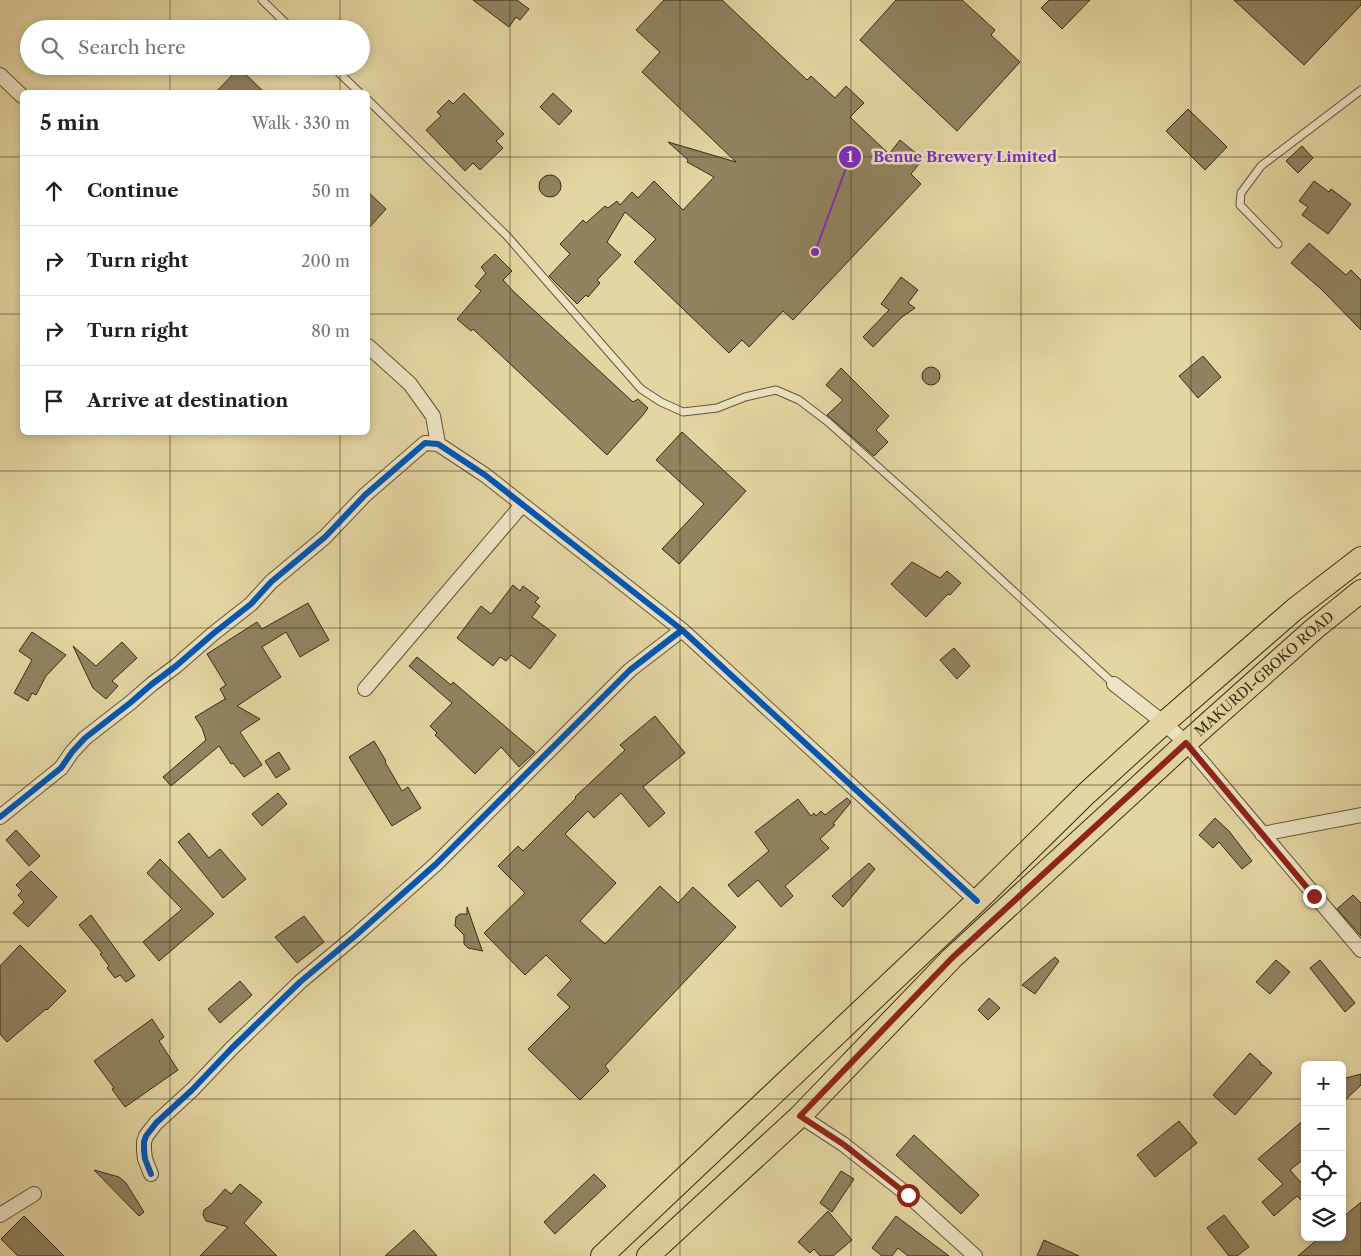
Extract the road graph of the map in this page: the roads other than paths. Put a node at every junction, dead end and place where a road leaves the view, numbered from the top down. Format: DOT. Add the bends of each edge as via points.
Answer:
graph roads {
  1 [pos="262,0"];
  2 [pos="283,20"];
  3 [pos="0,75"];
  4 [pos="341,75"];
  5 [pos="357,90"];
  6 [pos="1361,90"];
  7 [pos="20,94"];
  8 [pos="370,102"];
  9 [pos="1278,244"];
  10 [pos="370,348"];
  11 [pos="438,444"];
  12 [pos="522,505"];
  13 [pos="1361,558"];
  14 [pos="1361,590"];
  15 [pos="682,630"];
  16 [pos="1114,684"];
  17 [pos="365,689"];
  18 [pos="1164,723"];
  19 [pos="1186,743"];
  20 [pos="1361,815"];
  21 [pos="0,817"];
  22 [pos="1262,834"];
  23 [pos="977,901"];
  24 [pos="1361,950"];
  25 [pos="800,1116"];
  26 [pos="152,1174"];
  27 [pos="34,1194"];
  28 [pos="0,1216"];
  29 [pos="602,1256"];
  30 [pos="648,1256"];
  31 [pos="975,1256"];
  1 -- 2 [label="lane"];
  3 -- 7 [label="street"];
  4 -- 5 [label="lane"];
  6 -- 9 [label="lane" via="1261,166 1241,193 1240,205"];
  8 -- 16 [label="lane" via="507,236 641,389 683,412 717,408 776,390 799,400 915,500"];
  10 -- 11 [label="street" via="410,384 428,408 433,416"];
  11 -- 12 [label="street" via="485,475"];
  11 -- 21 [label="street" via="424,443 251,604 85,738 61,768"];
  12 -- 15 [label="street"];
  12 -- 17 [label="street"];
  13 -- 18 [label="main road" via="1295,609"];
  14 -- 19 [label="main road, MAKURDI-GBOKO ROAD"];
  15 -- 23 [label="street"];
  15 -- 26 [label="street" via="630,670 436,864 300,982 156,1122 146,1136 144,1150"];
  16 -- 18 [label="street"];
  18 -- 19 [label="street"];
  18 -- 23 [label="main road"];
  19 -- 22 [label="street"];
  19 -- 25 [label="main road, MAKURDI-GBOKO ROAD" via="952,958"];
  20 -- 22 [label="street"];
  22 -- 24 [label="street"];
  23 -- 29 [label="main road"];
  25 -- 30 [label="main road, MAKURDI-GBOKO ROAD"];
  25 -- 31 [label="street" via="843,1144 908,1195"];
  27 -- 28 [label="street"];
}
